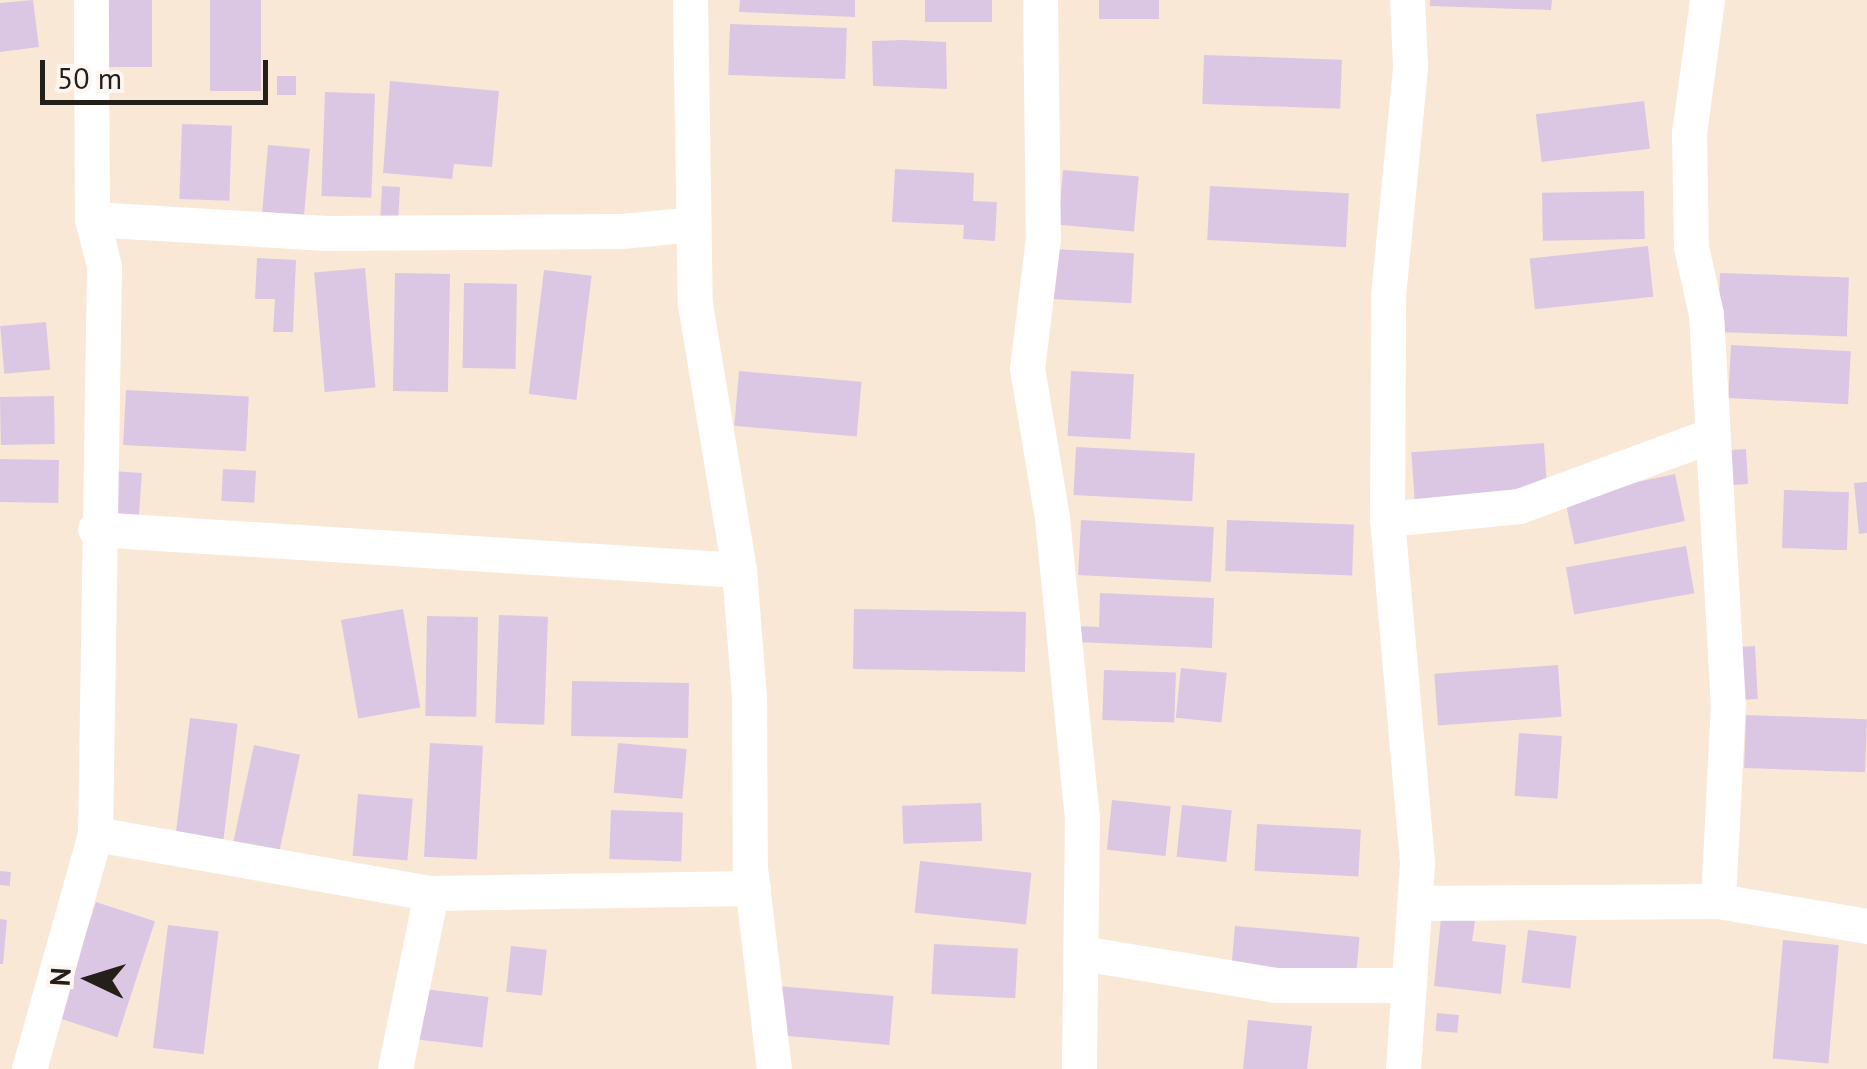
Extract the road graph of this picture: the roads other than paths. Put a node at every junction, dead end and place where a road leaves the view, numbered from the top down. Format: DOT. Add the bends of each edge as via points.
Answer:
graph roads {
  1 [pos="91,0"];
  2 [pos="690,0"];
  3 [pos="1040,0"];
  4 [pos="1407,0"];
  5 [pos="1706,0"];
  6 [pos="92,219"];
  7 [pos="693,224"];
  8 [pos="1709,436"];
  9 [pos="1386,519"];
  10 [pos="96,529"];
  11 [pos="738,570"];
  12 [pos="96,834"];
  13 [pos="753,888"];
  14 [pos="432,893"];
  15 [pos="1718,902"];
  16 [pos="1415,903"];
  17 [pos="1867,926"];
  18 [pos="1081,953"];
  19 [pos="1408,984"];
  20 [pos="29,1069"];
  21 [pos="395,1069"];
  22 [pos="774,1069"];
  23 [pos="1079,1069"];
  24 [pos="1402,1069"];
  1 -- 6 [label="street"];
  2 -- 7 [label="street"];
  3 -- 18 [label="street" via="1043,238 1026,368 1052,518 1082,816"];
  4 -- 9 [label="street" via="1410,66 1388,296"];
  5 -- 8 [label="street" via="1690,133 1691,247 1706,314"];
  6 -- 7 [label="street" via="327,234 622,231"];
  6 -- 10 [label="street" via="104,266"];
  7 -- 11 [label="street" via="695,304"];
  8 -- 9 [label="street" via="1519,506"];
  8 -- 15 [label="street" via="1728,703"];
  9 -- 16 [label="street"];
  10 -- 11 [label="street"];
  10 -- 12 [label="street"];
  11 -- 13 [label="street"];
  12 -- 14 [label="street"];
  12 -- 20 [label="street"];
  13 -- 14 [label="street"];
  13 -- 22 [label="street"];
  14 -- 21 [label="street"];
  15 -- 16 [label="street"];
  15 -- 17 [label="street"];
  16 -- 19 [label="street"];
  18 -- 19 [label="street" via="1276,985"];
  18 -- 23 [label="street"];
  19 -- 24 [label="street"];
}
